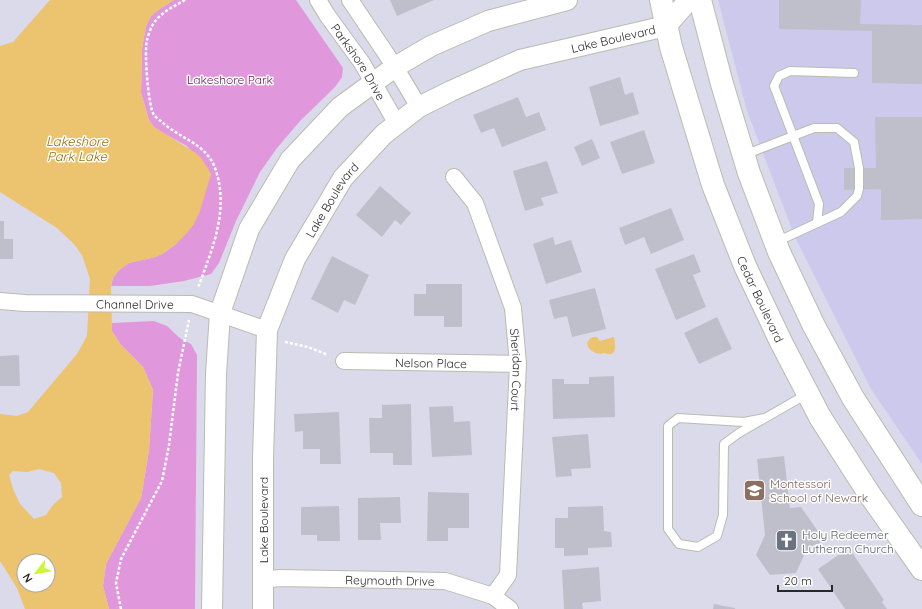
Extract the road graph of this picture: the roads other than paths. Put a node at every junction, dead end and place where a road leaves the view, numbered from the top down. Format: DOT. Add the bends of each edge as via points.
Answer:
graph roads {
  1 [pos="318,0"];
  2 [pos="350,0"];
  3 [pos="567,0"];
  4 [pos="661,0"];
  5 [pos="689,0"];
  6 [pos="700,0"];
  7 [pos="666,26"];
  8 [pos="395,67"];
  9 [pos="854,73"];
  10 [pos="373,83"];
  11 [pos="419,107"];
  12 [pos="397,124"];
  13 [pos="794,136"];
  14 [pos="744,156"];
  15 [pos="454,178"];
  16 [pos="817,223"];
  17 [pos="776,243"];
  18 [pos="0,301"];
  19 [pos="220,313"];
  20 [pos="267,330"];
  21 [pos="344,361"];
  22 [pos="518,364"];
  23 [pos="808,393"];
  24 [pos="765,418"];
  25 [pos="922,505"];
  26 [pos="922,569"];
  27 [pos="263,580"];
  28 [pos="493,596"];
  29 [pos="212,609"];
  30 [pos="263,609"];
  31 [pos="510,609"];
  1 -- 10 [label="street, Parkshore Drive"];
  2 -- 8 [label="street"];
  3 -- 8 [label="street" via="488,21 431,46"];
  4 -- 7 [label="main road, Cedar Boulevard"];
  5 -- 7 [label="street, Lake Boulevard"];
  6 -- 14 [label="main road"];
  7 -- 11 [label="street, Lake Boulevard" via="520,60"];
  7 -- 23 [label="main road, Cedar Boulevard" via="713,185 742,259 780,342"];
  8 -- 10 [label="street"];
  8 -- 11 [label="street"];
  9 -- 13 [label="lane" via="790,71 779,76 774,86"];
  10 -- 12 [label="street, Parkshore Drive"];
  10 -- 19 [label="street" via="340,107 290,160 250,229"];
  11 -- 12 [label="street, Lake Boulevard"];
  12 -- 20 [label="street, Lake Boulevard" via="384,134 343,178 295,259"];
  13 -- 14 [label="lane"];
  13 -- 16 [label="lane" via="819,204"];
  13 -- 16 [label="lane" via="814,128 838,128 854,142 859,168 857,196 842,212"];
  14 -- 17 [label="main road"];
  15 -- 22 [label="street, Sheridan Court" via="474,203 508,295 512,308"];
  16 -- 17 [label="lane"];
  17 -- 25 [label="main road" via="814,326 852,398"];
  18 -- 19 [label="street, Channel Drive" via="192,304"];
  19 -- 20 [label="street, Channel Drive"];
  19 -- 29 [label="street" via="216,374"];
  20 -- 27 [label="street, Lake Boulevard"];
  21 -- 22 [label="street, Nelson Place"];
  22 -- 28 [label="street, Sheridan Court" via="508,574"];
  23 -- 24 [label="lane"];
  23 -- 26 [label="main road, Cedar Boulevard" via="820,417 868,492"];
  24 -- 24 [label="lane" via="744,422 678,418 668,426 668,529 679,544 698,546 716,536 723,515 724,444"];
  27 -- 28 [label="street, Reymouth Drive" via="280,578 445,581"];
  27 -- 30 [label="street, Lake Boulevard"];
  28 -- 31 [label="street, Reymouth Drive"];
}
